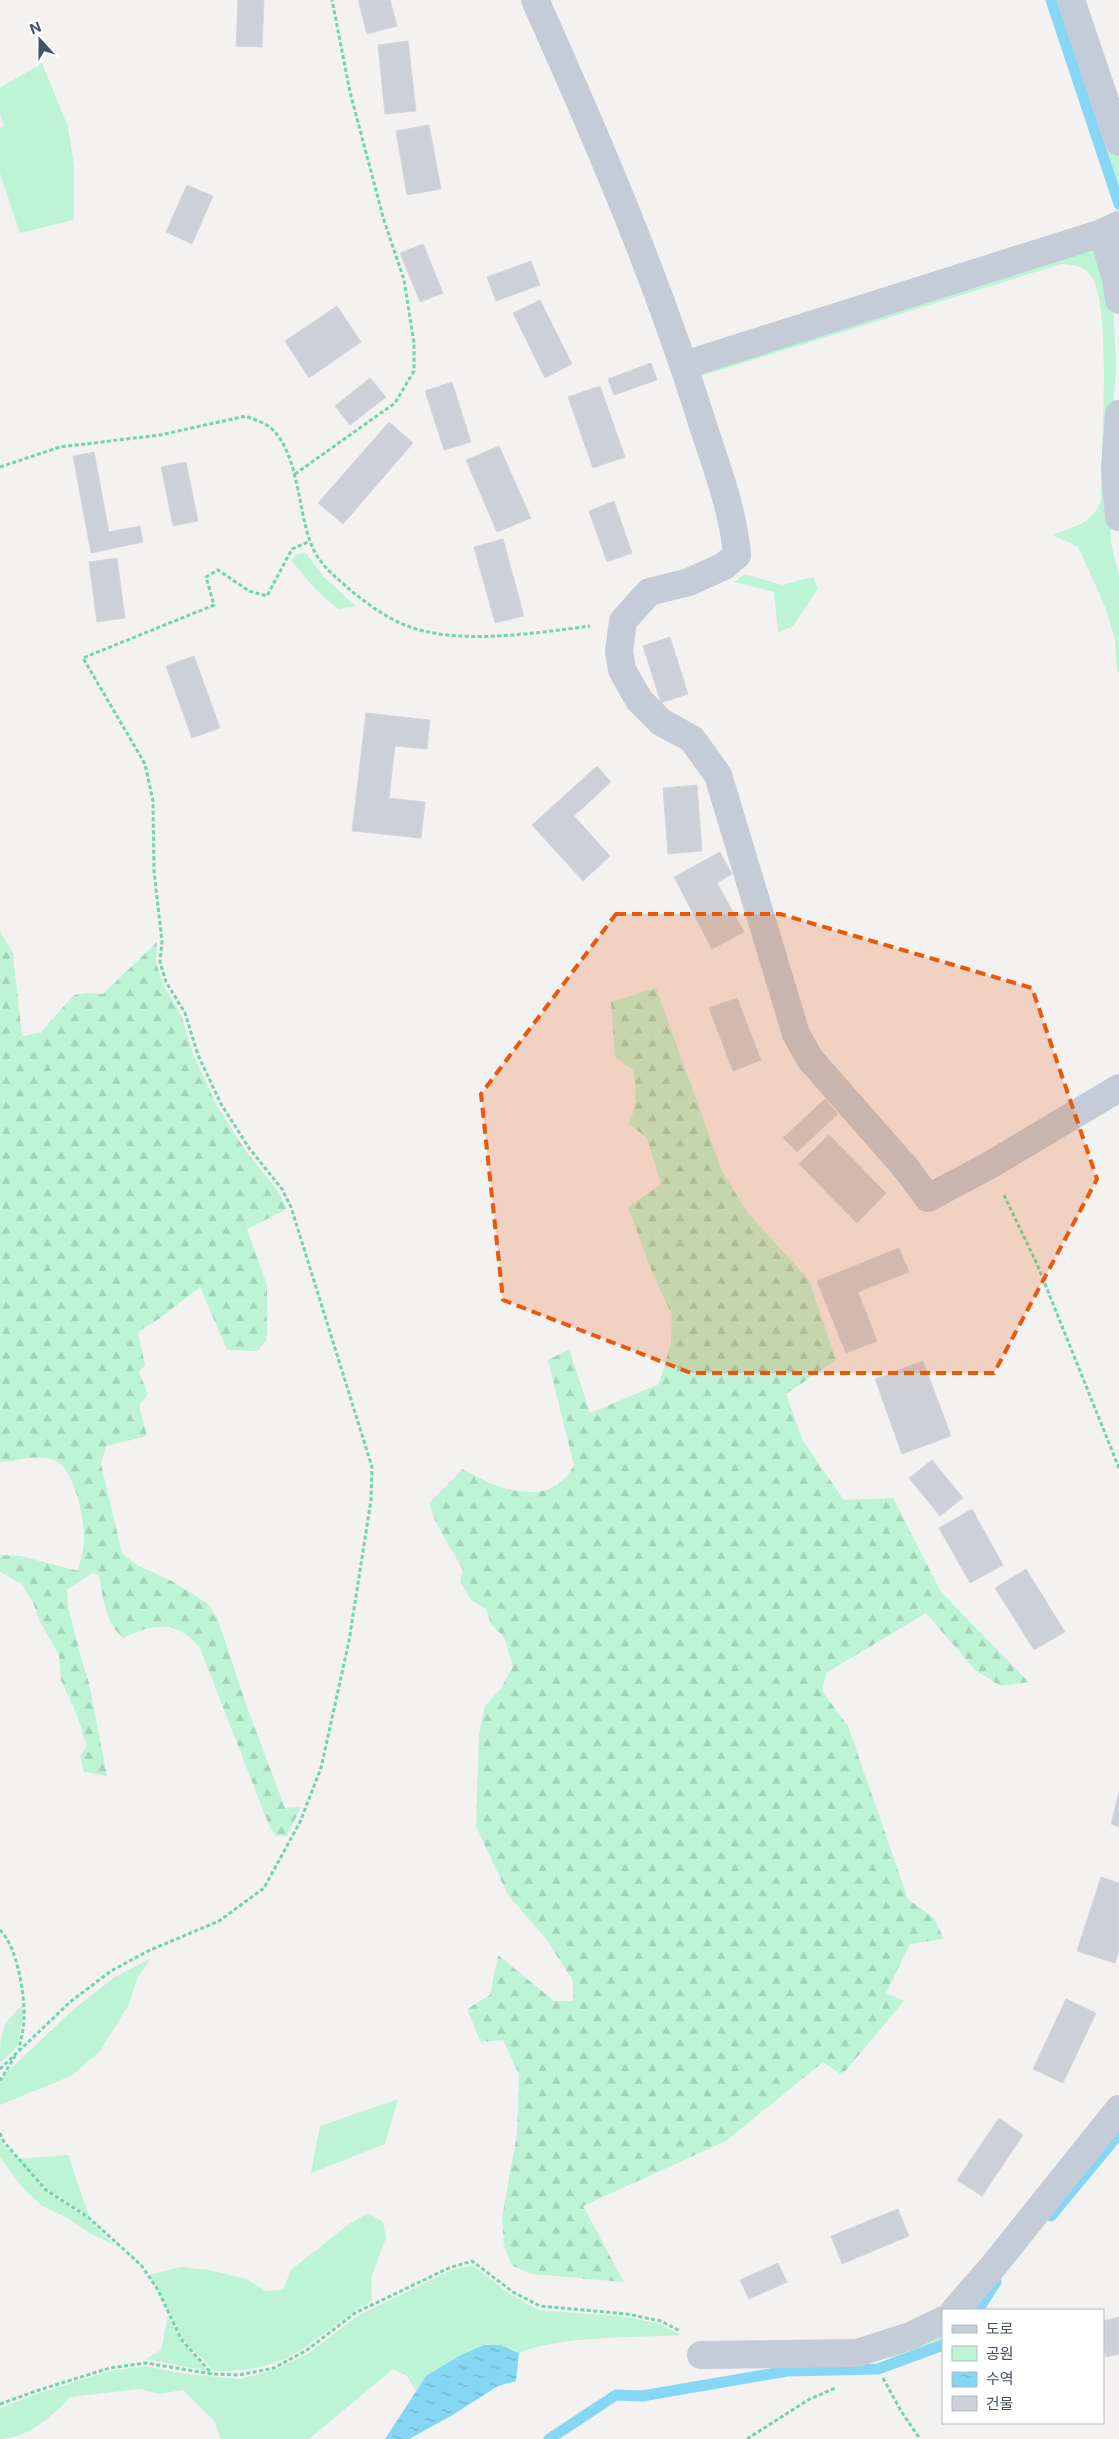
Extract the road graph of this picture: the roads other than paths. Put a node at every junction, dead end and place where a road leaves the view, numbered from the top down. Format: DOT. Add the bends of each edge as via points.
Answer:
graph roads {
  1 [pos="535,0"];
  2 [pos="1071,0"];
  3 [pos="1119,142"];
  4 [pos="1110,229"];
  5 [pos="1119,300"];
  6 [pos="684,365"];
  7 [pos="1119,414"];
  8 [pos="1119,517"];
  9 [pos="1119,1088"];
  10 [pos="1119,2109"];
  11 [pos="956,2309"];
  12 [pos="942,2320"];
  13 [pos="701,2355"];
  1 -- 6 [label="street" via="612,173"];
  2 -- 3 [label="street"];
  4 -- 5 [label="street"];
  4 -- 6 [label="street"];
  6 -- 9 [label="street" via="729,509 737,555 724,566 689,582 649,592 623,621 619,652 622,670 639,700 661,722 692,739 718,775 793,1025 810,1059 905,1167 928,1198"];
  7 -- 8 [label="street" via="1115,470"];
  10 -- 11 [label="street"];
  12 -- 13 [label="street" via="910,2336 857,2353"];
}
